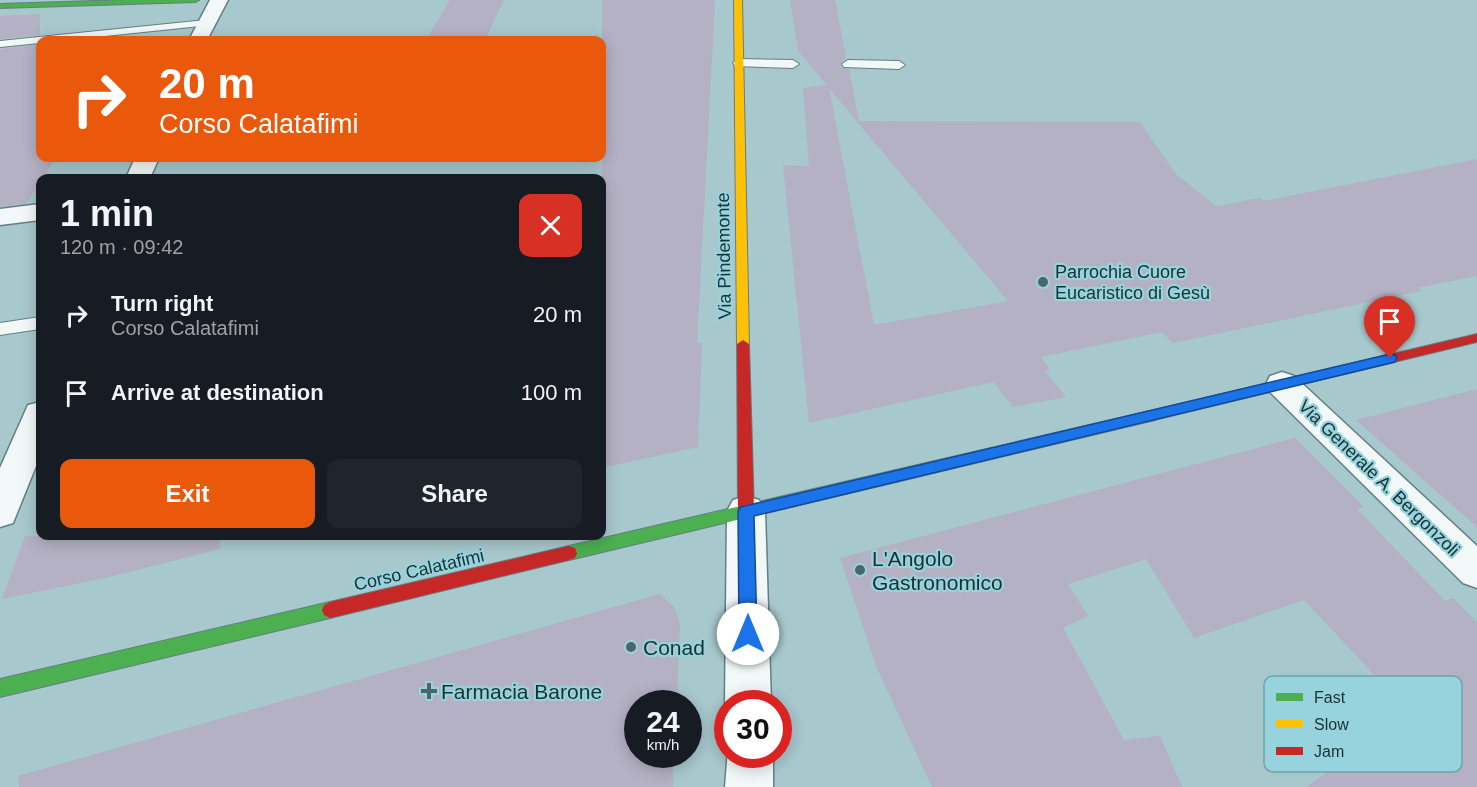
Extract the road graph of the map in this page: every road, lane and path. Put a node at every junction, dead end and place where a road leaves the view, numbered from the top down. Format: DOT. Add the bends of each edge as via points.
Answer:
graph roads {
  1 [pos="195,0"];
  2 [pos="219,0"];
  3 [pos="738,0"];
  4 [pos="0,6"];
  5 [pos="207,23"];
  6 [pos="79,36"];
  7 [pos="200,36"];
  8 [pos="36,40"];
  9 [pos="0,44"];
  10 [pos="740,63"];
  11 [pos="793,64"];
  12 [pos="848,64"];
  13 [pos="899,65"];
  14 [pos="36,213"];
  15 [pos="0,218"];
  16 [pos="36,324"];
  17 [pos="0,329"];
  18 [pos="1477,338"];
  19 [pos="1282,384"];
  20 [pos="36,424"];
  21 [pos="746,511"];
  22 [pos="0,512"];
  23 [pos="1477,571"];
  24 [pos="0,688"];
  25 [pos="748,690"];
  26 [pos="749,768"];
  27 [pos="749,787"];
  1 -- 4 [label="street"];
  2 -- 5 [label="street"];
  3 -- 10 [label="street, Via Pindemonte"];
  5 -- 6 [label="lane"];
  5 -- 7 [label="street"];
  8 -- 9 [label="lane"];
  10 -- 11 [label="lane"];
  10 -- 21 [label="street, Via Pindemonte"];
  12 -- 13 [label="lane"];
  14 -- 15 [label="street"];
  16 -- 17 [label="lane"];
  18 -- 19 [label="street, Corso Calatafimi"];
  19 -- 21 [label="street, Corso Calatafimi"];
  19 -- 23 [label="street, Via Generale A. Bergonzoli"];
  20 -- 22 [label="street"];
  21 -- 24 [label="street, Corso Calatafimi"];
  21 -- 25 [label="street"];
  26 -- 27 [label="street"];
}
